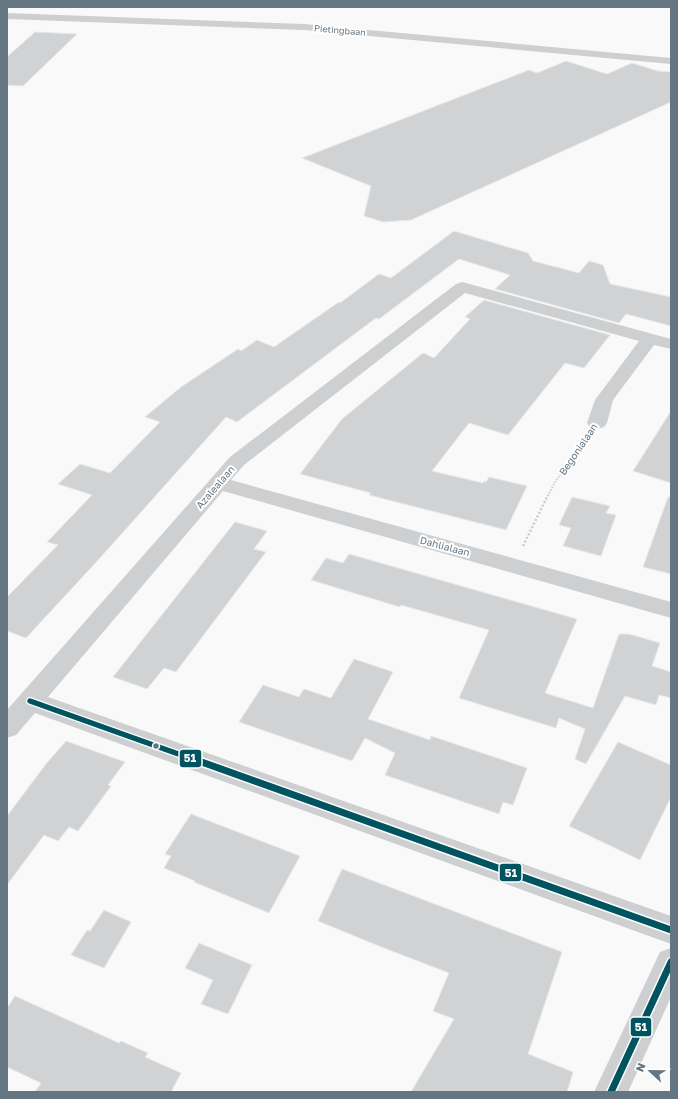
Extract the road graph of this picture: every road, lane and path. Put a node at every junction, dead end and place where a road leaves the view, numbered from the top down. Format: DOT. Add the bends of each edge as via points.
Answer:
graph roads {
  1 [pos="7,16"];
  2 [pos="671,61"];
  3 [pos="649,339"];
  4 [pos="671,344"];
  5 [pos="597,423"];
  6 [pos="218,483"];
  7 [pos="513,564"];
  8 [pos="671,610"];
  9 [pos="30,701"];
  10 [pos="7,728"];
  11 [pos="671,930"];
  12 [pos="671,962"];
  13 [pos="611,1092"];
  1 -- 2 [label="street, Pietingbaan" via="304,27"];
  3 -- 4 [label="street"];
  3 -- 5 [label="street, Begonialaan" via="604,400"];
  3 -- 6 [label="street, Azalealaan" via="462,287 237,462"];
  5 -- 7 [label="path, Begonialaan" via="555,482"];
  6 -- 7 [label="street, Dahlialaan"];
  6 -- 9 [label="street, Azalealaan"];
  7 -- 8 [label="street, Dahlialaan"];
  9 -- 10 [label="street, Azalealaan"];
  9 -- 11 [label="street"];
  12 -- 13 [label="street"];
}
